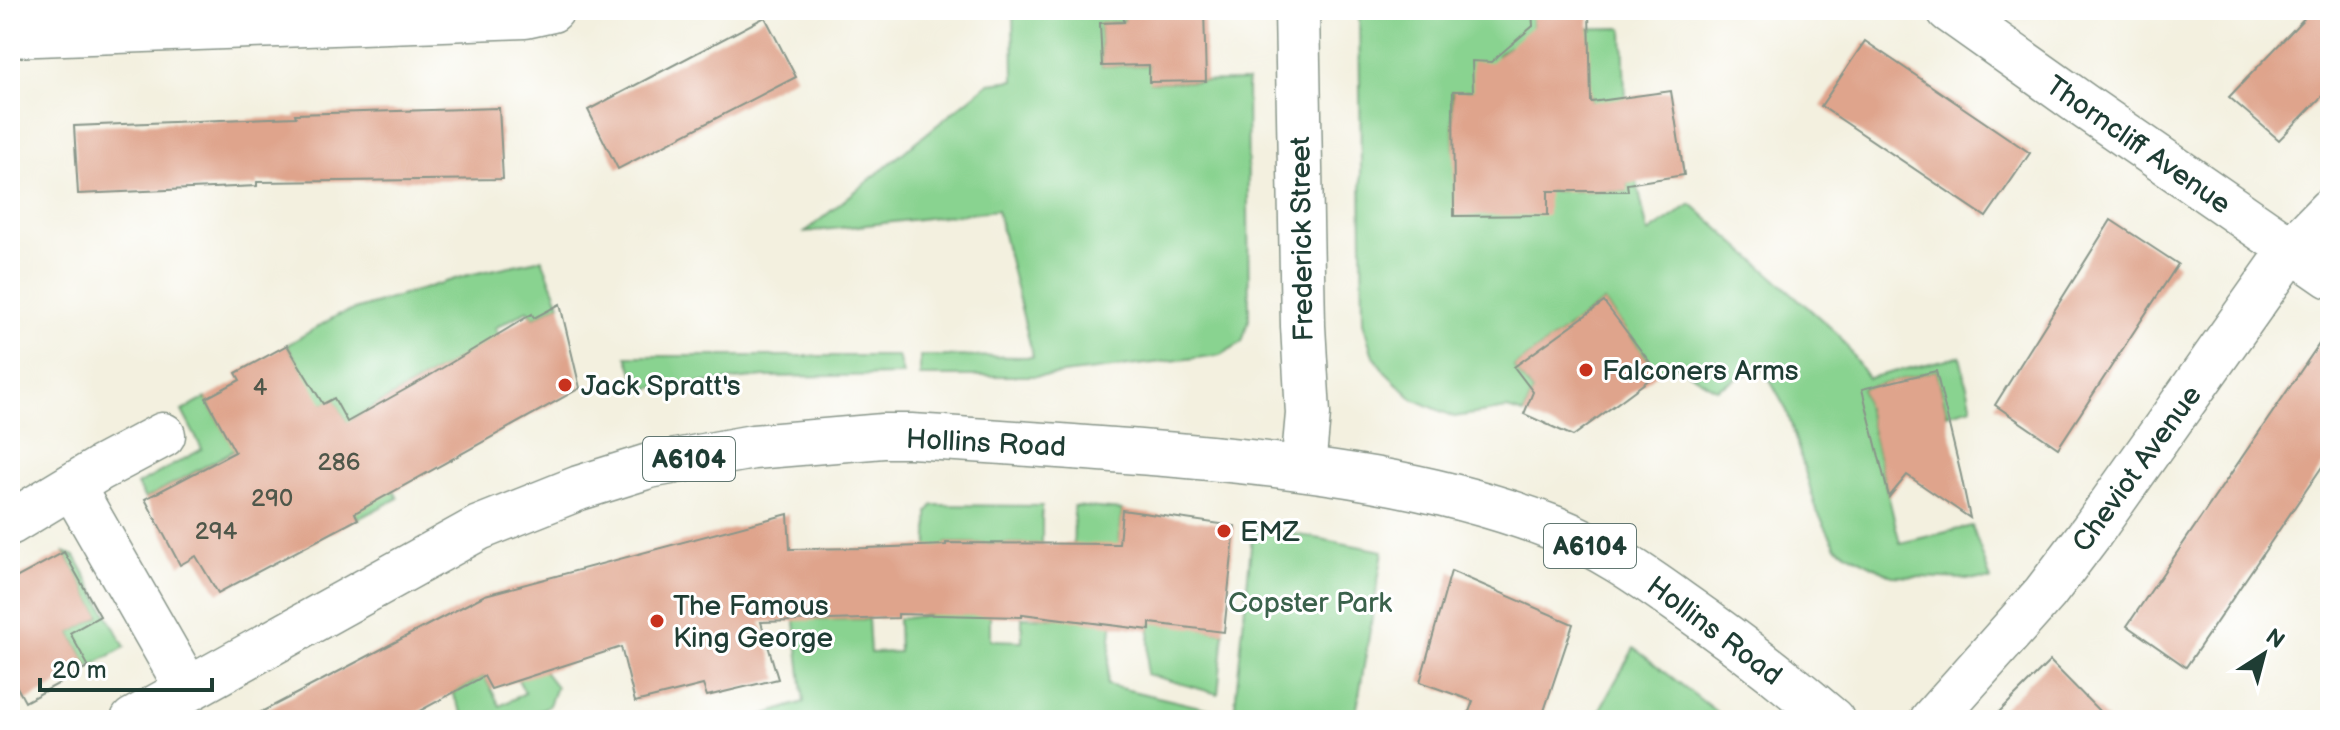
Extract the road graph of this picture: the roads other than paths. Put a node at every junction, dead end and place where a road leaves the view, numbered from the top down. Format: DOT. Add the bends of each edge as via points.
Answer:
graph roads {
  1 [pos="552,10"];
  2 [pos="1297,10"];
  3 [pos="1949,10"];
  4 [pos="10,35"];
  5 [pos="2330,210"];
  6 [pos="2291,250"];
  7 [pos="2330,276"];
  8 [pos="163,435"];
  9 [pos="1303,468"];
  10 [pos="72,486"];
  11 [pos="10,523"];
  12 [pos="188,689"];
  13 [pos="133,720"];
  14 [pos="1832,720"];
  15 [pos="1932,720"];
  1 -- 4 [label="main road" via="525,16"];
  2 -- 9 [label="main road, Frederick Street" via="1308,414"];
  3 -- 6 [label="main road, Thorncliff Avenue"];
  5 -- 6 [label="main road, Cheviot Avenue"];
  6 -- 7 [label="main road, Thorncliff Avenue"];
  6 -- 15 [label="main road, Cheviot Avenue" via="2045,593"];
  8 -- 10 [label="main road"];
  9 -- 12 [label="main road, Hollins Road / A6104" via="911,436 753,447 649,466 479,528"];
  9 -- 14 [label="main road, Hollins Road / A6104" via="1440,493 1556,529 1627,565 1728,636"];
  10 -- 11 [label="main road"];
  10 -- 12 [label="main road"];
  12 -- 13 [label="main road, Hollins Road / A6104"];
}
